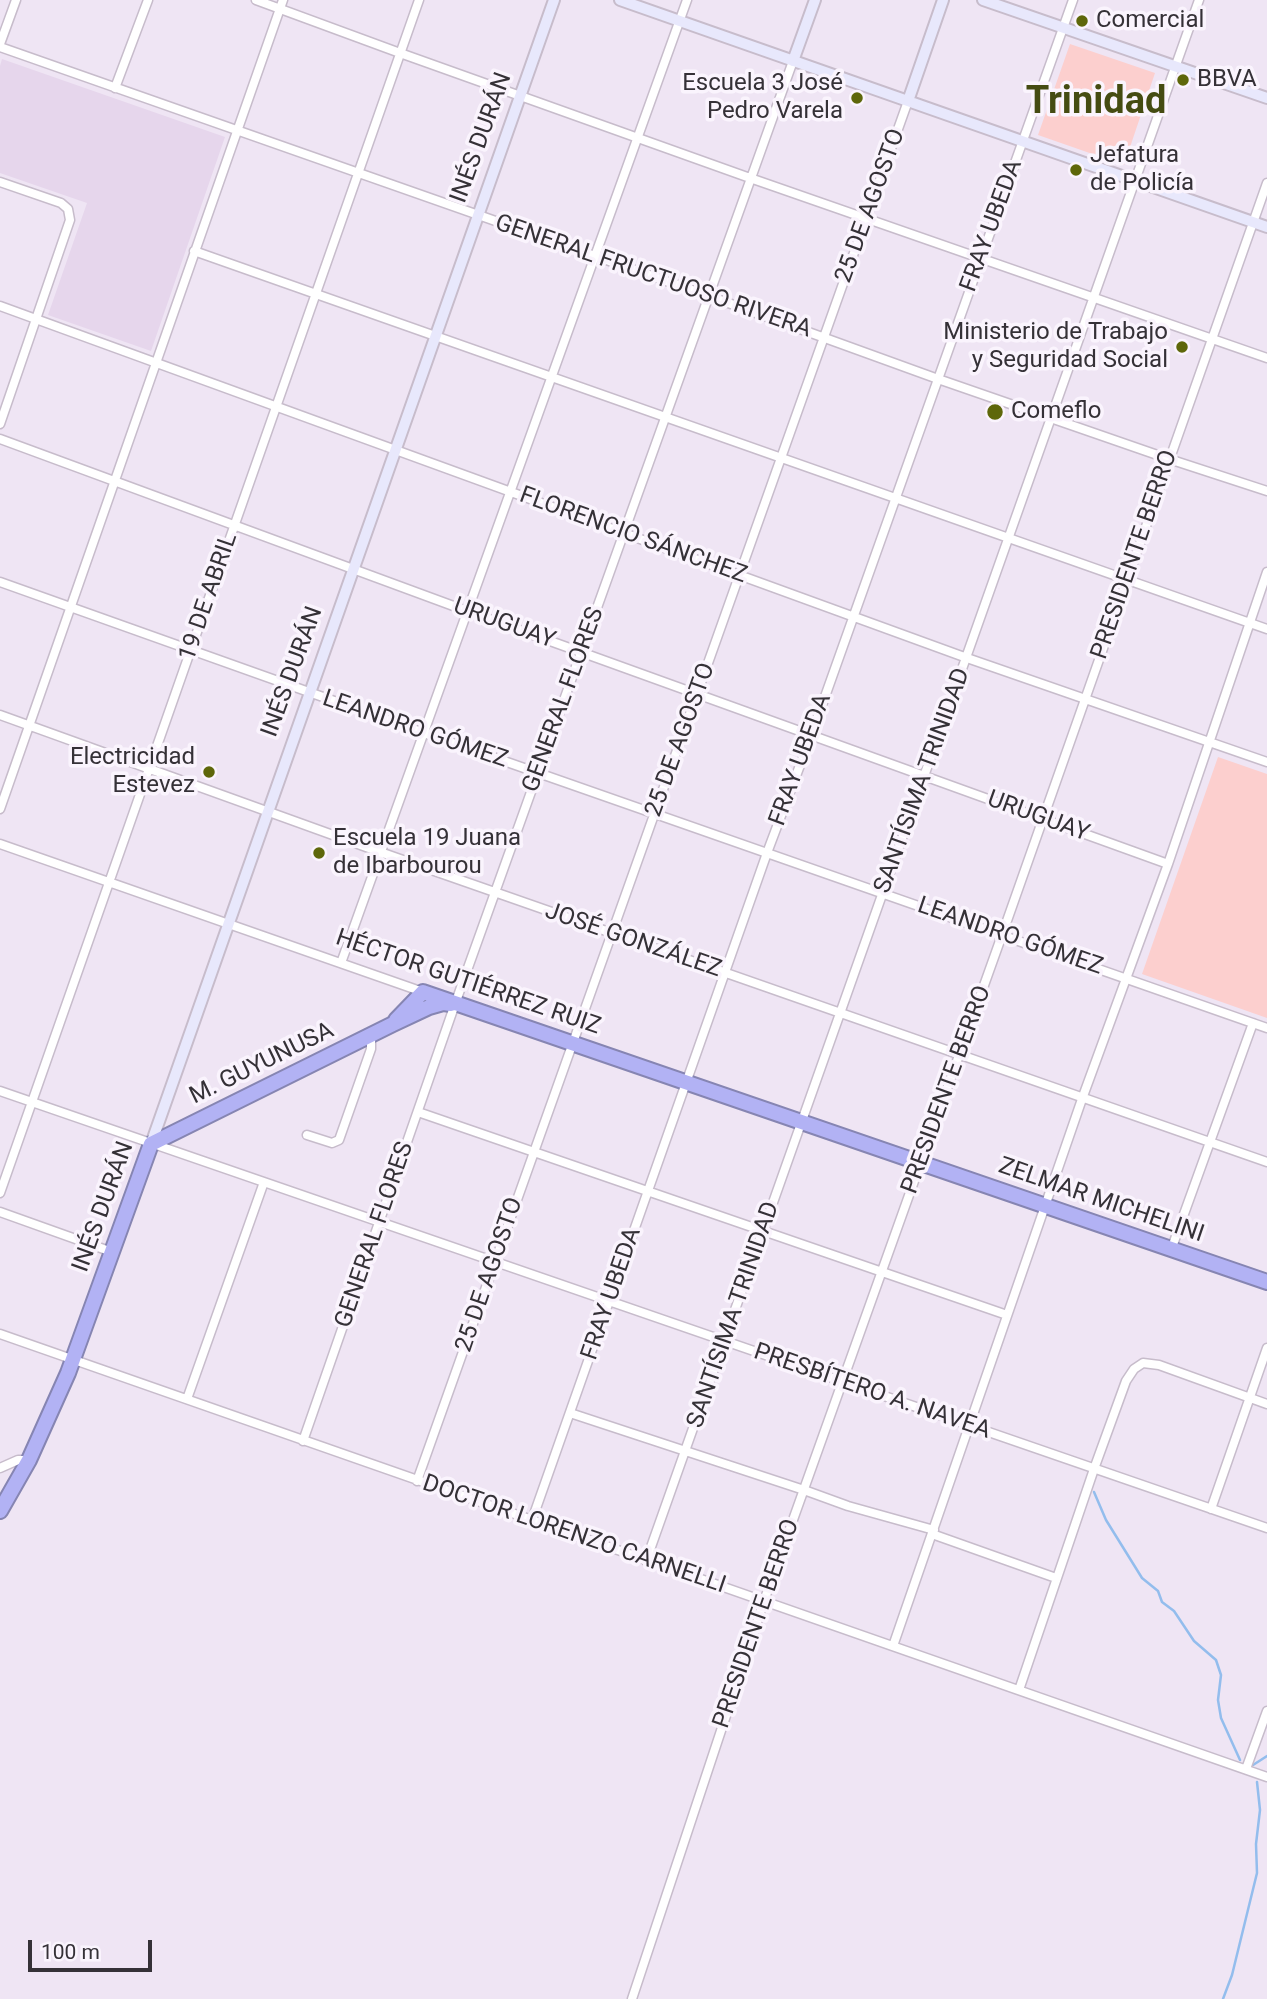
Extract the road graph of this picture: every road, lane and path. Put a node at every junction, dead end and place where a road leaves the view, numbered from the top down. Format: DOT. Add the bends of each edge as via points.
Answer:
graph roads {
  1 [pos="16,0"];
  2 [pos="148,0"];
  3 [pos="256,0"];
  4 [pos="419,0"];
  5 [pos="554,0"];
  6 [pos="620,0"];
  7 [pos="687,0"];
  8 [pos="815,0"];
  9 [pos="943,0"];
  10 [pos="983,0"];
  11 [pos="1073,0"];
  12 [pos="1199,0"];
  13 [pos="282,4"];
  14 [pos="679,21"];
  15 [pos="1063,28"];
  16 [pos="0,46"];
  17 [pos="400,53"];
  18 [pos="793,61"];
  19 [pos="1175,67"];
  20 [pos="115,88"];
  21 [pos="521,96"];
  22 [pos="1267,98"];
  23 [pos="908,101"];
  24 [pos="237,131"];
  25 [pos="638,138"];
  26 [pos="1022,142"];
  27 [pos="357,173"];
  28 [pos="750,178"];
  29 [pos="1135,181"];
  30 [pos="0,183"];
  31 [pos="1267,183"];
  32 [pos="478,216"];
  33 [pos="867,218"];
  34 [pos="1252,222"];
  35 [pos="1267,228"];
  36 [pos="194,251"];
  37 [pos="595,257"];
  38 [pos="981,259"];
  39 [pos="314,293"];
  40 [pos="709,296"];
  41 [pos="1094,298"];
  42 [pos="0,306"];
  43 [pos="37,319"];
  44 [pos="436,336"];
  45 [pos="824,337"];
  46 [pos="1211,340"];
  47 [pos="1267,358"];
  48 [pos="157,362"];
  49 [pos="552,377"];
  50 [pos="938,379"];
  51 [pos="276,405"];
  52 [pos="667,416"];
  53 [pos="1052,418"];
  54 [pos="0,424"];
  55 [pos="0,439"];
  56 [pos="396,449"];
  57 [pos="781,458"];
  58 [pos="1169,459"];
  59 [pos="115,481"];
  60 [pos="511,491"];
  61 [pos="1267,491"];
  62 [pos="895,499"];
  63 [pos="235,526"];
  64 [pos="625,532"];
  65 [pos="1009,538"];
  66 [pos="353,569"];
  67 [pos="1267,572"];
  68 [pos="740,574"];
  69 [pos="1126,579"];
  70 [pos="0,582"];
  71 [pos="71,607"];
  72 [pos="467,611"];
  73 [pos="853,616"];
  74 [pos="1250,623"];
  75 [pos="1267,629"];
  76 [pos="190,651"];
  77 [pos="581,652"];
  78 [pos="967,658"];
  79 [pos="309,693"];
  80 [pos="697,694"];
  81 [pos="1084,699"];
  82 [pos="0,715"];
  83 [pos="30,726"];
  84 [pos="424,733"];
  85 [pos="811,736"];
  86 [pos="1209,742"];
  87 [pos="1267,762"];
  88 [pos="149,768"];
  89 [pos="538,772"];
  90 [pos="925,776"];
  91 [pos="0,809"];
  92 [pos="268,811"];
  93 [pos="654,813"];
  94 [pos="1043,819"];
  95 [pos="0,844"];
  96 [pos="380,852"];
  97 [pos="766,853"];
  98 [pos="1168,864"];
  99 [pos="108,883"];
  100 [pos="495,893"];
  101 [pos="883,893"];
  102 [pos="228,925"];
  103 [pos="611,932"];
  104 [pos="1002,935"];
  105 [pos="341,962"];
  106 [pos="724,973"];
  107 [pos="1126,978"];
  108 [pos="423,992"];
  109 [pos="456,1004"];
  110 [pos="419,1012"];
  111 [pos="841,1013"];
  112 [pos="1253,1023"];
  113 [pos="393,1024"];
  114 [pos="1267,1028"];
  115 [pos="371,1036"];
  116 [pos="572,1044"];
  117 [pos="958,1055"];
  118 [pos="686,1082"];
  119 [pos="0,1091"];
  120 [pos="1082,1099"];
  121 [pos="31,1102"];
  122 [pos="418,1112"];
  123 [pos="803,1122"];
  124 [pos="307,1135"];
  125 [pos="1209,1142"];
  126 [pos="151,1144"];
  127 [pos="533,1152"];
  128 [pos="1267,1162"];
  129 [pos="921,1163"];
  130 [pos="264,1182"];
  131 [pos="648,1191"];
  132 [pos="0,1193"];
  133 [pos="1045,1206"];
  134 [pos="0,1212"];
  135 [pos="380,1222"];
  136 [pos="763,1231"];
  137 [pos="1171,1250"];
  138 [pos="112,1252"];
  139 [pos="495,1262"];
  140 [pos="882,1272"];
  141 [pos="1267,1282"];
  142 [pos="609,1301"];
  143 [pos="1007,1315"];
  144 [pos="0,1334"];
  145 [pos="724,1341"];
  146 [pos="1267,1348"];
  147 [pos="73,1360"];
  148 [pos="843,1382"];
  149 [pos="1250,1398"];
  150 [pos="187,1399"];
  151 [pos="1267,1404"];
  152 [pos="570,1413"];
  153 [pos="969,1426"];
  154 [pos="303,1441"];
  155 [pos="686,1452"];
  156 [pos="29,1460"];
  157 [pos="0,1468"];
  158 [pos="1094,1469"];
  159 [pos="417,1481"];
  160 [pos="804,1490"];
  161 [pos="1211,1509"];
  162 [pos="0,1511"];
  163 [pos="532,1520"];
  164 [pos="1267,1528"];
  165 [pos="933,1532"];
  166 [pos="646,1560"];
  167 [pos="1056,1578"];
  168 [pos="764,1601"];
  169 [pos="893,1646"];
  170 [pos="1019,1690"];
  171 [pos="1267,1712"];
  172 [pos="1246,1769"];
  173 [pos="1267,1777"];
  174 [pos="632,1999"];
  1 -- 16 [label="street"];
  2 -- 20 [label="street"];
  3 -- 13 [label="street"];
  4 -- 17 [label="street, 19 DE ABRIL"];
  5 -- 21 [label="street, INÉS DURÁN"];
  6 -- 14 [label="street"];
  7 -- 14 [label="street"];
  8 -- 18 [label="street, GENERAL FLORES"];
  9 -- 23 [label="street, 25 DE AGOSTO"];
  10 -- 15 [label="street"];
  11 -- 15 [label="street, FRAY UBEDA"];
  12 -- 19 [label="street, SANTÍSIMA TRINIDAD"];
  13 -- 17 [label="street"];
  13 -- 24 [label="street"];
  14 -- 18 [label="street"];
  14 -- 25 [label="street"];
  15 -- 19 [label="street"];
  15 -- 26 [label="street, FRAY UBEDA"];
  16 -- 20 [label="street, GENERAL FRUCTUOSO RIVERA"];
  17 -- 21 [label="street"];
  17 -- 27 [label="street, 19 DE ABRIL"];
  18 -- 23 [label="street"];
  18 -- 28 [label="street, GENERAL FLORES"];
  19 -- 22 [label="street"];
  19 -- 29 [label="street, SANTÍSIMA TRINIDAD"];
  20 -- 24 [label="street, GENERAL FRUCTUOSO RIVERA"];
  21 -- 25 [label="street"];
  21 -- 32 [label="street, INÉS DURÁN"];
  23 -- 26 [label="street"];
  23 -- 33 [label="street, 25 DE AGOSTO"];
  24 -- 27 [label="street, GENERAL FRUCTUOSO RIVERA"];
  24 -- 36 [label="street"];
  25 -- 28 [label="street"];
  25 -- 37 [label="street"];
  26 -- 29 [label="street"];
  26 -- 38 [label="street, FRAY UBEDA"];
  27 -- 32 [label="street, GENERAL FRUCTUOSO RIVERA"];
  27 -- 39 [label="street, 19 DE ABRIL"];
  28 -- 33 [label="street"];
  28 -- 40 [label="street, GENERAL FLORES"];
  29 -- 34 [label="street"];
  29 -- 41 [label="street, SANTÍSIMA TRINIDAD"];
  30 -- 43 [label="street" via="61,203 69,212 68,230"];
  31 -- 34 [label="street, PRESIDENTE BERRO"];
  32 -- 37 [label="street, GENERAL FRUCTUOSO RIVERA"];
  32 -- 44 [label="street, INÉS DURÁN"];
  33 -- 38 [label="street"];
  33 -- 45 [label="street, 25 DE AGOSTO"];
  34 -- 35 [label="street"];
  34 -- 46 [label="street, PRESIDENTE BERRO"];
  36 -- 39 [label="street"];
  36 -- 48 [label="street"];
  37 -- 40 [label="street, GENERAL FRUCTUOSO RIVERA"];
  37 -- 49 [label="street"];
  38 -- 41 [label="street"];
  38 -- 50 [label="street, FRAY UBEDA"];
  39 -- 44 [label="street"];
  39 -- 51 [label="street, 19 DE ABRIL"];
  40 -- 45 [label="street, GENERAL FRUCTUOSO RIVERA"];
  40 -- 52 [label="street, GENERAL FLORES"];
  41 -- 46 [label="street"];
  41 -- 53 [label="street, SANTÍSIMA TRINIDAD"];
  42 -- 43 [label="street, FLORENCIO SÁNCHEZ"];
  43 -- 48 [label="street, FLORENCIO SÁNCHEZ"];
  43 -- 54 [label="street"];
  44 -- 49 [label="street"];
  44 -- 56 [label="street, INÉS DURÁN"];
  45 -- 50 [label="street, GENERAL FRUCTUOSO RIVERA"];
  45 -- 57 [label="street, 25 DE AGOSTO"];
  46 -- 47 [label="street"];
  46 -- 58 [label="street, PRESIDENTE BERRO"];
  48 -- 51 [label="street, FLORENCIO SÁNCHEZ"];
  48 -- 59 [label="street"];
  49 -- 52 [label="street"];
  49 -- 60 [label="street"];
  50 -- 53 [label="street, GENERAL FRUCTUOSO RIVERA"];
  50 -- 62 [label="street, FRAY UBEDA"];
  51 -- 56 [label="street, FLORENCIO SÁNCHEZ"];
  51 -- 63 [label="street, 19 DE ABRIL"];
  52 -- 57 [label="street"];
  52 -- 64 [label="street, GENERAL FLORES"];
  53 -- 58 [label="street, GENERAL FRUCTUOSO RIVERA"];
  53 -- 65 [label="street, SANTÍSIMA TRINIDAD"];
  55 -- 59 [label="street, URUGUAY"];
  56 -- 60 [label="street, FLORENCIO SÁNCHEZ"];
  56 -- 66 [label="street, INÉS DURÁN"];
  57 -- 62 [label="street"];
  57 -- 68 [label="street, 25 DE AGOSTO"];
  58 -- 61 [label="street, GENERAL FRUCTUOSO RIVERA"];
  58 -- 69 [label="street, PRESIDENTE BERRO"];
  59 -- 63 [label="street, URUGUAY"];
  59 -- 71 [label="street"];
  60 -- 64 [label="street, FLORENCIO SÁNCHEZ"];
  60 -- 72 [label="street"];
  62 -- 65 [label="street"];
  62 -- 73 [label="street, FRAY UBEDA"];
  63 -- 66 [label="street, URUGUAY"];
  63 -- 76 [label="street, 19 DE ABRIL"];
  64 -- 68 [label="street, FLORENCIO SÁNCHEZ"];
  64 -- 77 [label="street, GENERAL FLORES"];
  65 -- 69 [label="street"];
  65 -- 78 [label="street, SANTÍSIMA TRINIDAD"];
  66 -- 72 [label="street, URUGUAY"];
  66 -- 79 [label="street, INÉS DURÁN"];
  67 -- 74 [label="street"];
  68 -- 73 [label="street, FLORENCIO SÁNCHEZ"];
  68 -- 80 [label="street, 25 DE AGOSTO"];
  69 -- 74 [label="street"];
  69 -- 81 [label="street, PRESIDENTE BERRO"];
  70 -- 71 [label="street, LEANDRO GÓMEZ"];
  71 -- 76 [label="street, LEANDRO GÓMEZ"];
  71 -- 83 [label="street"];
  72 -- 77 [label="street, URUGUAY"];
  72 -- 84 [label="street"];
  73 -- 78 [label="street, FLORENCIO SÁNCHEZ"];
  73 -- 85 [label="street, FRAY UBEDA"];
  74 -- 75 [label="street"];
  74 -- 86 [label="street"];
  76 -- 79 [label="street, LEANDRO GÓMEZ"];
  76 -- 88 [label="street, 19 DE ABRIL"];
  77 -- 80 [label="street, URUGUAY"];
  77 -- 89 [label="street, GENERAL FLORES"];
  78 -- 81 [label="street, FLORENCIO SÁNCHEZ"];
  78 -- 90 [label="street, SANTÍSIMA TRINIDAD"];
  79 -- 84 [label="street, LEANDRO GÓMEZ"];
  79 -- 92 [label="street, INÉS DURÁN"];
  80 -- 85 [label="street, URUGUAY"];
  80 -- 93 [label="street, 25 DE AGOSTO"];
  81 -- 86 [label="street, FLORENCIO SÁNCHEZ"];
  81 -- 94 [label="street, PRESIDENTE BERRO"];
  82 -- 83 [label="street, JOSÉ GONZÁLEZ"];
  83 -- 88 [label="street, JOSÉ GONZÁLEZ"];
  83 -- 91 [label="street"];
  84 -- 89 [label="street, LEANDRO GÓMEZ"];
  84 -- 96 [label="street"];
  85 -- 90 [label="street, URUGUAY"];
  85 -- 97 [label="street, FRAY UBEDA"];
  86 -- 87 [label="street, FLORENCIO SÁNCHEZ"];
  86 -- 98 [label="street"];
  88 -- 92 [label="street, JOSÉ GONZÁLEZ"];
  88 -- 99 [label="street, 19 DE ABRIL"];
  89 -- 93 [label="street, LEANDRO GÓMEZ"];
  89 -- 100 [label="street, GENERAL FLORES"];
  90 -- 94 [label="street, URUGUAY"];
  90 -- 101 [label="street, SANTÍSIMA TRINIDAD"];
  92 -- 96 [label="street, JOSÉ GONZÁLEZ"];
  92 -- 102 [label="street, INÉS DURÁN"];
  93 -- 97 [label="street, LEANDRO GÓMEZ"];
  93 -- 103 [label="street, 25 DE AGOSTO"];
  94 -- 98 [label="street, URUGUAY"];
  94 -- 104 [label="street, PRESIDENTE BERRO"];
  95 -- 99 [label="street, HÉCTOR GUTIÉRREZ RUIZ"];
  96 -- 100 [label="street, JOSÉ GONZÁLEZ"];
  96 -- 105 [label="street"];
  97 -- 101 [label="street, LEANDRO GÓMEZ"];
  97 -- 106 [label="street, FRAY UBEDA"];
  98 -- 107 [label="street"];
  99 -- 102 [label="street, HÉCTOR GUTIÉRREZ RUIZ"];
  99 -- 121 [label="street, 19 DE ABRIL"];
  100 -- 103 [label="street, JOSÉ GONZÁLEZ"];
  100 -- 109 [label="street, GENERAL FLORES"];
  101 -- 104 [label="street, LEANDRO GÓMEZ"];
  101 -- 111 [label="street, SANTÍSIMA TRINIDAD"];
  102 -- 105 [label="street, HÉCTOR GUTIÉRREZ RUIZ"];
  102 -- 126 [label="street, INÉS DURÁN"];
  103 -- 106 [label="street, JOSÉ GONZÁLEZ"];
  103 -- 116 [label="street, 25 DE AGOSTO"];
  104 -- 107 [label="street, LEANDRO GÓMEZ"];
  104 -- 117 [label="street, PRESIDENTE BERRO"];
  105 -- 108 [label="street, HÉCTOR GUTIÉRREZ RUIZ"];
  106 -- 111 [label="street, JOSÉ GONZÁLEZ"];
  106 -- 118 [label="street, FRAY UBEDA"];
  107 -- 112 [label="street, LEANDRO GÓMEZ"];
  107 -- 120 [label="street"];
  108 -- 109 [label="highway, HÉCTOR GUTIÉRREZ RUIZ"];
  108 -- 110 [label="highway"];
  108 -- 113 [label="highway, M. GUYUNUSA"];
  109 -- 110 [label="highway, M. GUYUNUSA" via="443,1003"];
  109 -- 116 [label="highway, HÉCTOR GUTIÉRREZ RUIZ"];
  109 -- 122 [label="street, GENERAL FLORES"];
  110 -- 113 [label="highway, M. GUYUNUSA"];
  111 -- 117 [label="street, JOSÉ GONZÁLEZ"];
  111 -- 123 [label="street, SANTÍSIMA TRINIDAD"];
  112 -- 114 [label="street, LEANDRO GÓMEZ"];
  112 -- 125 [label="street"];
  113 -- 115 [label="highway, M. GUYUNUSA"];
  115 -- 124 [label="street" via="371,1049 339,1140 332,1143"];
  115 -- 126 [label="highway, M. GUYUNUSA"];
  116 -- 118 [label="highway, HÉCTOR GUTIÉRREZ RUIZ"];
  116 -- 127 [label="street, 25 DE AGOSTO"];
  117 -- 120 [label="street, JOSÉ GONZÁLEZ"];
  117 -- 129 [label="street, PRESIDENTE BERRO"];
  118 -- 123 [label="highway, HÉCTOR GUTIÉRREZ RUIZ"];
  118 -- 131 [label="street, FRAY UBEDA"];
  119 -- 121 [label="street, PRESBÍTERO A. NAVEA"];
  120 -- 125 [label="street, JOSÉ GONZÁLEZ"];
  120 -- 133 [label="street"];
  121 -- 126 [label="street, PRESBÍTERO A. NAVEA"];
  121 -- 132 [label="street, 19 DE ABRIL"];
  122 -- 127 [label="street"];
  122 -- 135 [label="street, GENERAL FLORES"];
  123 -- 129 [label="highway, HÉCTOR GUTIÉRREZ RUIZ"];
  123 -- 136 [label="street, SANTÍSIMA TRINIDAD"];
  125 -- 128 [label="street, JOSÉ GONZÁLEZ"];
  125 -- 137 [label="street"];
  126 -- 130 [label="street, PRESBÍTERO A. NAVEA"];
  126 -- 138 [label="highway, INÉS DURÁN"];
  127 -- 131 [label="street"];
  127 -- 139 [label="street, 25 DE AGOSTO"];
  129 -- 133 [label="highway, ZELMAR MICHELINI"];
  129 -- 140 [label="street, PRESIDENTE BERRO"];
  130 -- 135 [label="street, PRESBÍTERO A. NAVEA"];
  130 -- 150 [label="street"];
  131 -- 136 [label="street"];
  131 -- 142 [label="street, FRAY UBEDA"];
  133 -- 137 [label="highway, ZELMAR MICHELINI"];
  133 -- 143 [label="street"];
  134 -- 138 [label="street"];
  135 -- 139 [label="street, PRESBÍTERO A. NAVEA"];
  135 -- 154 [label="street, GENERAL FLORES"];
  136 -- 140 [label="street"];
  136 -- 145 [label="street, SANTÍSIMA TRINIDAD"];
  137 -- 141 [label="highway, ZELMAR MICHELINI"];
  138 -- 147 [label="highway, INÉS DURÁN"];
  139 -- 142 [label="street, PRESBÍTERO A. NAVEA"];
  139 -- 159 [label="street, 25 DE AGOSTO"];
  140 -- 143 [label="street"];
  140 -- 148 [label="street, PRESIDENTE BERRO"];
  142 -- 145 [label="street, PRESBÍTERO A. NAVEA"];
  142 -- 152 [label="street, FRAY UBEDA"];
  143 -- 153 [label="street"];
  144 -- 147 [label="street, DOCTOR LORENZO CARNELLI"];
  145 -- 148 [label="street, PRESBÍTERO A. NAVEA"];
  145 -- 155 [label="street, SANTÍSIMA TRINIDAD"];
  146 -- 149 [label="street"];
  147 -- 150 [label="street, DOCTOR LORENZO CARNELLI"];
  147 -- 156 [label="highway, INÉS DURÁN"];
  148 -- 153 [label="street, PRESBÍTERO A. NAVEA"];
  148 -- 160 [label="street, PRESIDENTE BERRO"];
  149 -- 151 [label="street"];
  149 -- 158 [label="street" via="1159,1365 1138,1365 1126,1381"];
  149 -- 161 [label="street"];
  150 -- 154 [label="street, DOCTOR LORENZO CARNELLI"];
  152 -- 155 [label="street"];
  152 -- 163 [label="street, FRAY UBEDA"];
  153 -- 158 [label="street, PRESBÍTERO A. NAVEA"];
  153 -- 165 [label="street"];
  154 -- 159 [label="street, DOCTOR LORENZO CARNELLI"];
  155 -- 160 [label="street"];
  155 -- 166 [label="street, SANTÍSIMA TRINIDAD"];
  156 -- 157 [label="street"];
  156 -- 162 [label="highway, INÉS DURÁN"];
  158 -- 161 [label="street, PRESBÍTERO A. NAVEA"];
  158 -- 167 [label="street"];
  159 -- 163 [label="street, DOCTOR LORENZO CARNELLI"];
  160 -- 165 [label="street"];
  160 -- 168 [label="street, PRESIDENTE BERRO"];
  161 -- 164 [label="street, PRESBÍTERO A. NAVEA"];
  163 -- 166 [label="street, DOCTOR LORENZO CARNELLI"];
  165 -- 167 [label="street"];
  165 -- 169 [label="street"];
  166 -- 168 [label="street, DOCTOR LORENZO CARNELLI"];
  167 -- 170 [label="street"];
  168 -- 169 [label="street, DOCTOR LORENZO CARNELLI"];
  168 -- 174 [label="street, PRESIDENTE BERRO"];
  169 -- 170 [label="street, DOCTOR LORENZO CARNELLI"];
  170 -- 172 [label="street, DOCTOR LORENZO CARNELLI"];
  171 -- 172 [label="street"];
  172 -- 173 [label="street, DOCTOR LORENZO CARNELLI"];
}
